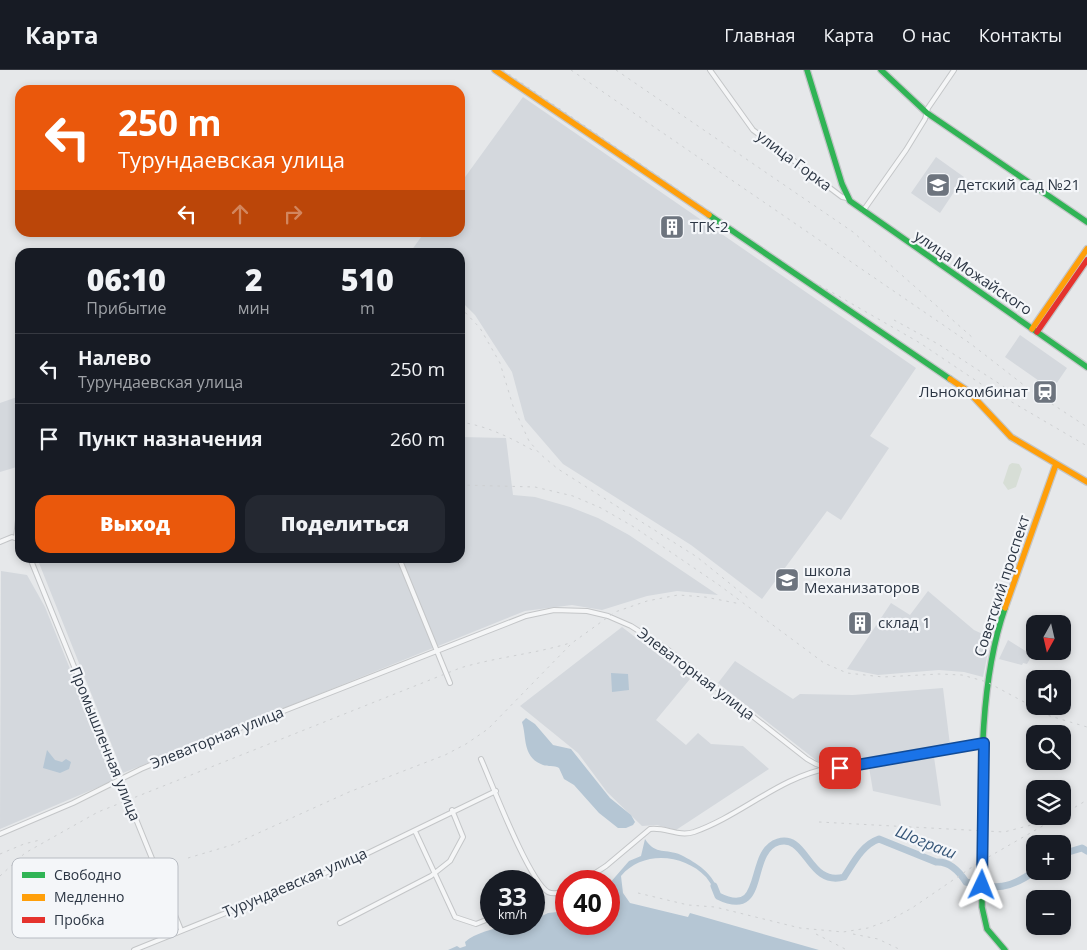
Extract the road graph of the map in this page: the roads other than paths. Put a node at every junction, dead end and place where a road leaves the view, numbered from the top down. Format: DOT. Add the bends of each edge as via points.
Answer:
graph roads {
  1 [pos="495,70"];
  2 [pos="710,70"];
  3 [pos="807,70"];
  4 [pos="881,70"];
  5 [pos="954,70"];
  6 [pos="927,114"];
  7 [pos="847,198"];
  8 [pos="863,211"];
  9 [pos="1087,222"];
  10 [pos="1087,249"];
  11 [pos="1087,260"];
  12 [pos="1035,330"];
  13 [pos="1087,368"];
  14 [pos="1055,466"];
  15 [pos="1087,482"];
  16 [pos="15,539"];
  17 [pos="0,542"];
  18 [pos="32,563"];
  19 [pos="401,563"];
  20 [pos="438,650"];
  21 [pos="450,683"];
  22 [pos="984,743"];
  23 [pos="481,759"];
  24 [pos="829,768"];
  25 [pos="120,779"];
  26 [pos="496,791"];
  27 [pos="452,810"];
  28 [pos="415,831"];
  29 [pos="0,834"];
  30 [pos="152,858"];
  31 [pos="531,870"];
  32 [pos="600,870"];
  33 [pos="434,873"];
  34 [pos="480,922"];
  35 [pos="178,923"];
  36 [pos="340,923"];
  37 [pos="181,930"];
  38 [pos="178,931"];
  39 [pos="162,938"];
  40 [pos="134,950"];
  41 [pos="1005,950"];
  1 -- 14 [label="street" via="968,392 1011,437"];
  2 -- 7 [label="street, улица Горка" via="757,134"];
  3 -- 7 [label="street"];
  4 -- 6 [label="street"];
  5 -- 6 [label="street"];
  6 -- 8 [label="street"];
  6 -- 9 [label="street"];
  7 -- 8 [label="street, улица Можайского"];
  8 -- 12 [label="street, улица Можайского"];
  10 -- 12 [label="street"];
  11 -- 12 [label="street"];
  12 -- 13 [label="street, улица Можайского"];
  14 -- 15 [label="street"];
  14 -- 22 [label="street, Советский проспект" via="994,643 986,682"];
  16 -- 17 [label="street"];
  18 -- 25 [label="street, Промышленная улица"];
  19 -- 20 [label="street"];
  20 -- 21 [label="street"];
  20 -- 24 [label="street, Элеваторная улица" via="540,612 571,610 605,615 656,641 806,759"];
  20 -- 25 [label="street, Элеваторная улица" via="207,741"];
  22 -- 24 [label="street"];
  22 -- 41 [label="street, Советский проспект" via="983,916 986,930"];
  23 -- 26 [label="street"];
  24 -- 32 [label="street" via="801,777 696,831 675,834 659,828 650,829"];
  25 -- 29 [label="street, Элеваторная улица"];
  25 -- 30 [label="street, Промышленная улица"];
  26 -- 27 [label="street, Турундаевская улица"];
  26 -- 31 [label="street"];
  27 -- 28 [label="street, Турундаевская улица"];
  27 -- 33 [label="street" via="463,837 450,861"];
  28 -- 33 [label="street"];
  28 -- 37 [label="street, Турундаевская улица" via="335,869"];
  33 -- 34 [label="street" via="455,917"];
  33 -- 36 [label="street"];
  35 -- 37 [label="street, Промышленная улица"];
  37 -- 38 [label="street, Турундаевская улица"];
  39 -- 40 [label="street, Турундаевская улица"];
}
